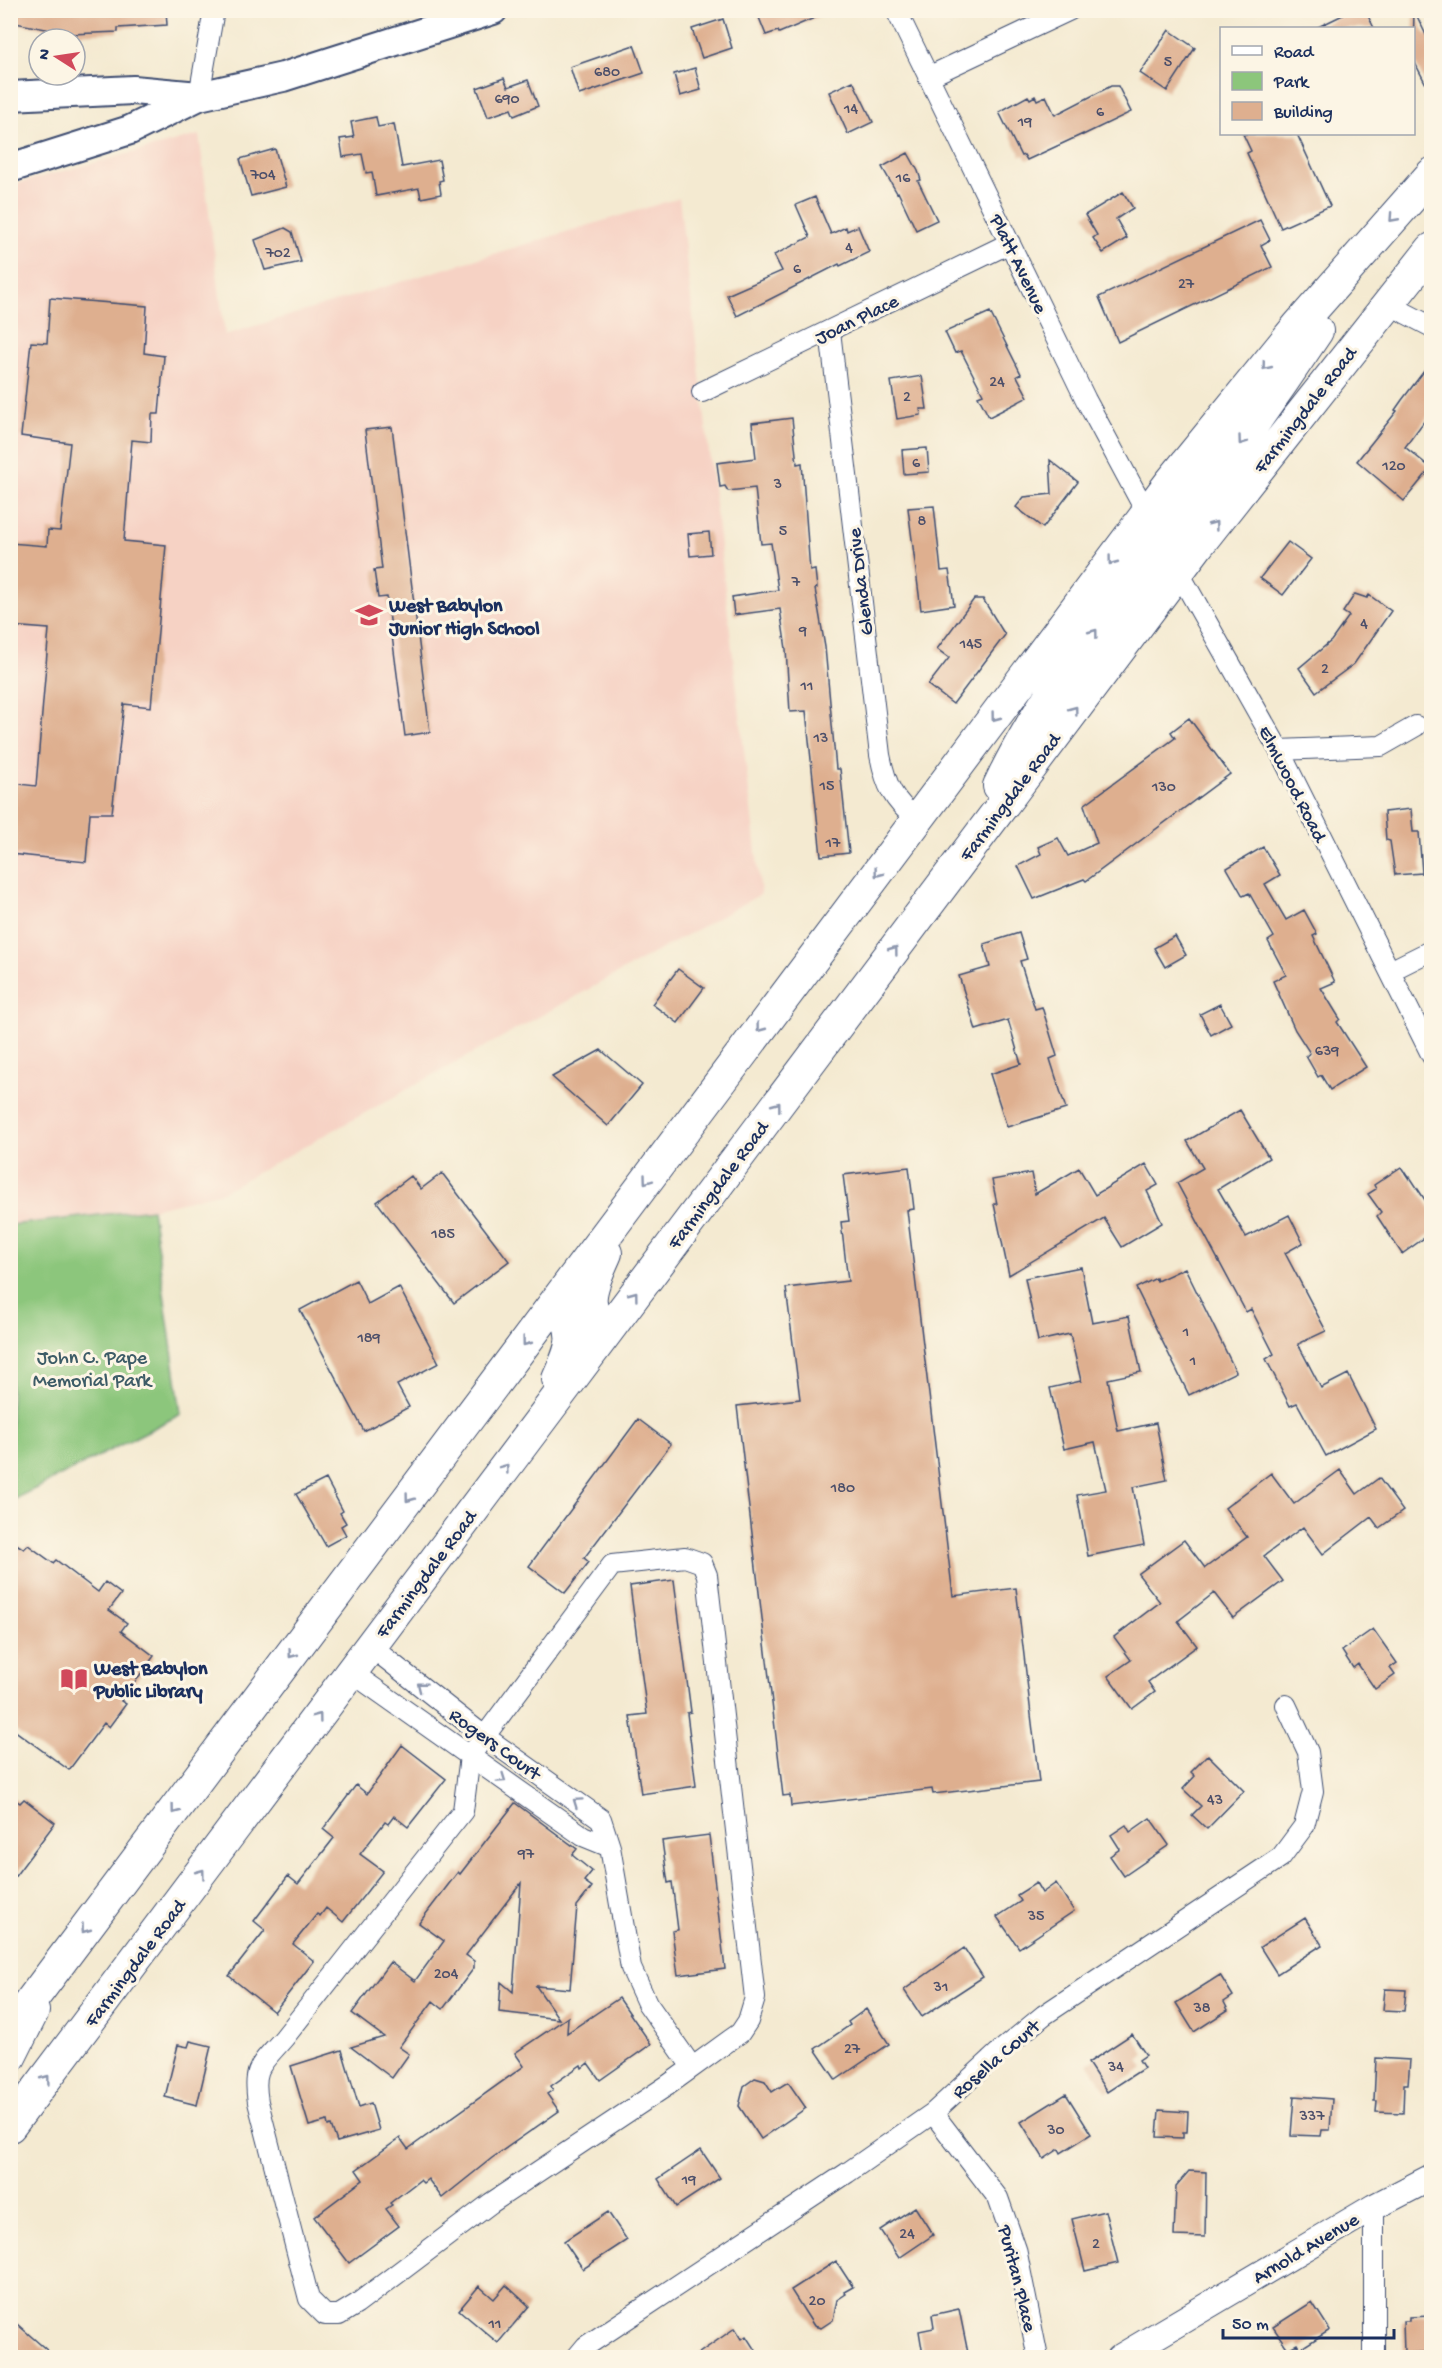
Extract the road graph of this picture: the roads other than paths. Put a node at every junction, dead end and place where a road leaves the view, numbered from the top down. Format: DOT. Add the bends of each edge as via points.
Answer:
graph roads {
  1 [pos="214,10"];
  2 [pos="896,10"];
  3 [pos="1070,10"];
  4 [pos="487,11"];
  5 [pos="928,77"];
  6 [pos="10,96"];
  7 [pos="199,96"];
  8 [pos="10,168"];
  9 [pos="1431,174"];
  10 [pos="1010,243"];
  11 [pos="1431,249"];
  12 [pos="1350,266"];
  13 [pos="1388,301"];
  14 [pos="1431,327"];
  15 [pos="830,331"];
  16 [pos="702,392"];
  17 [pos="1147,514"];
  18 [pos="1164,544"];
  19 [pos="1178,571"];
  20 [pos="1416,726"];
  21 [pos="1279,750"];
  22 [pos="917,820"];
  23 [pos="971,847"];
  24 [pos="1431,950"];
  25 [pos="1390,971"];
  26 [pos="1431,1056"];
  27 [pos="625,1211"];
  28 [pos="557,1301"];
  29 [pos="604,1334"];
  30 [pos="536,1426"];
  31 [pos="370,1646"];
  32 [pos="351,1672"];
  33 [pos="1286,1705"];
  34 [pos="484,1736"];
  35 [pos="470,1756"];
  36 [pos="609,1847"];
  37 [pos="50,1976"];
  38 [pos="10,2029"];
  39 [pos="10,2057"];
  40 [pos="692,2067"];
  41 [pos="16,2111"];
  42 [pos="933,2114"];
  43 [pos="1431,2177"];
  44 [pos="1374,2206"];
  45 [pos="1121,2357"];
  46 [pos="576,2358"];
  47 [pos="1038,2358"];
  48 [pos="1374,2358"];
  1 -- 7 [label="street"];
  2 -- 5 [label="street, Platt Avenue"];
  3 -- 5 [label="street"];
  4 -- 7 [label="main road" via="283,77"];
  5 -- 10 [label="street, Platt Avenue"];
  6 -- 7 [label="main road" via="133,90"];
  7 -- 8 [label="main road" via="130,130"];
  9 -- 12 [label="main road, one-way"];
  10 -- 15 [label="street, Joan Place"];
  10 -- 17 [label="street, Platt Avenue" via="1086,400"];
  11 -- 13 [label="main road, Farmingdale Road"];
  12 -- 17 [label="main road, one-way"];
  12 -- 18 [label="main road, one-way" via="1320,328 1238,447"];
  13 -- 14 [label="street"];
  19 -- 13 [label="main road, Farmingdale Road, one-way"];
  15 -- 16 [label="street, Joan Place"];
  15 -- 22 [label="street, Glenda Drive" via="880,755 891,793"];
  17 -- 18 [label="street, Elmwood Road"];
  17 -- 22 [label="main road, one-way"];
  18 -- 19 [label="street, Elmwood Road"];
  23 -- 18 [label="main road, one-way" via="1033,721 1089,640"];
  19 -- 21 [label="street, Elmwood Road"];
  23 -- 19 [label="main road, Farmingdale Road, one-way"];
  20 -- 21 [label="street" via="1381,746"];
  21 -- 25 [label="street, Elmwood Road"];
  22 -- 27 [label="main road, one-way"];
  29 -- 23 [label="main road, Farmingdale Road, one-way"];
  24 -- 25 [label="street"];
  25 -- 26 [label="street, Elmwood Road"];
  27 -- 28 [label="main road"];
  27 -- 29 [label="main road" via="589,1300 593,1319"];
  28 -- 30 [label="main road" via="569,1321 573,1339"];
  28 -- 37 [label="main road, one-way"];
  29 -- 30 [label="main road, Farmingdale Road"];
  31 -- 30 [label="main road, Farmingdale Road, one-way"];
  31 -- 32 [label="main road, Farmingdale Road"];
  34 -- 31 [label="street, Rogers Court, one-way"];
  32 -- 35 [label="street, Rogers Court"];
  41 -- 32 [label="main road, Farmingdale Road, one-way"];
  33 -- 42 [label="street, Rosella Court" via="1308,1752 1313,1791 1304,1826 1281,1857 1044,2015"];
  34 -- 35 [label="street"];
  36 -- 34 [label="street, Rogers Court, one-way" via="601,1819"];
  34 -- 40 [label="street" via="612,1565 685,1557 702,1563 707,1575 755,1998 740,2033"];
  35 -- 36 [label="street, Rogers Court, one-way" via="583,1836"];
  35 -- 40 [label="street" via="463,1810 255,2076 258,2102 309,2299 325,2314 339,2315 348,2310 491,2203"];
  36 -- 40 [label="street, Rogers Court" via="631,1968 647,2003"];
  37 -- 38 [label="main road"];
  37 -- 39 [label="main road"];
  42 -- 46 [label="street, Rosella Court" via="586,2346"];
  42 -- 47 [label="street, Puritan Place" via="998,2198 1016,2249"];
  43 -- 44 [label="street, Arnold Avenue"];
  44 -- 45 [label="street, Arnold Avenue"];
  44 -- 48 [label="street"];
}
